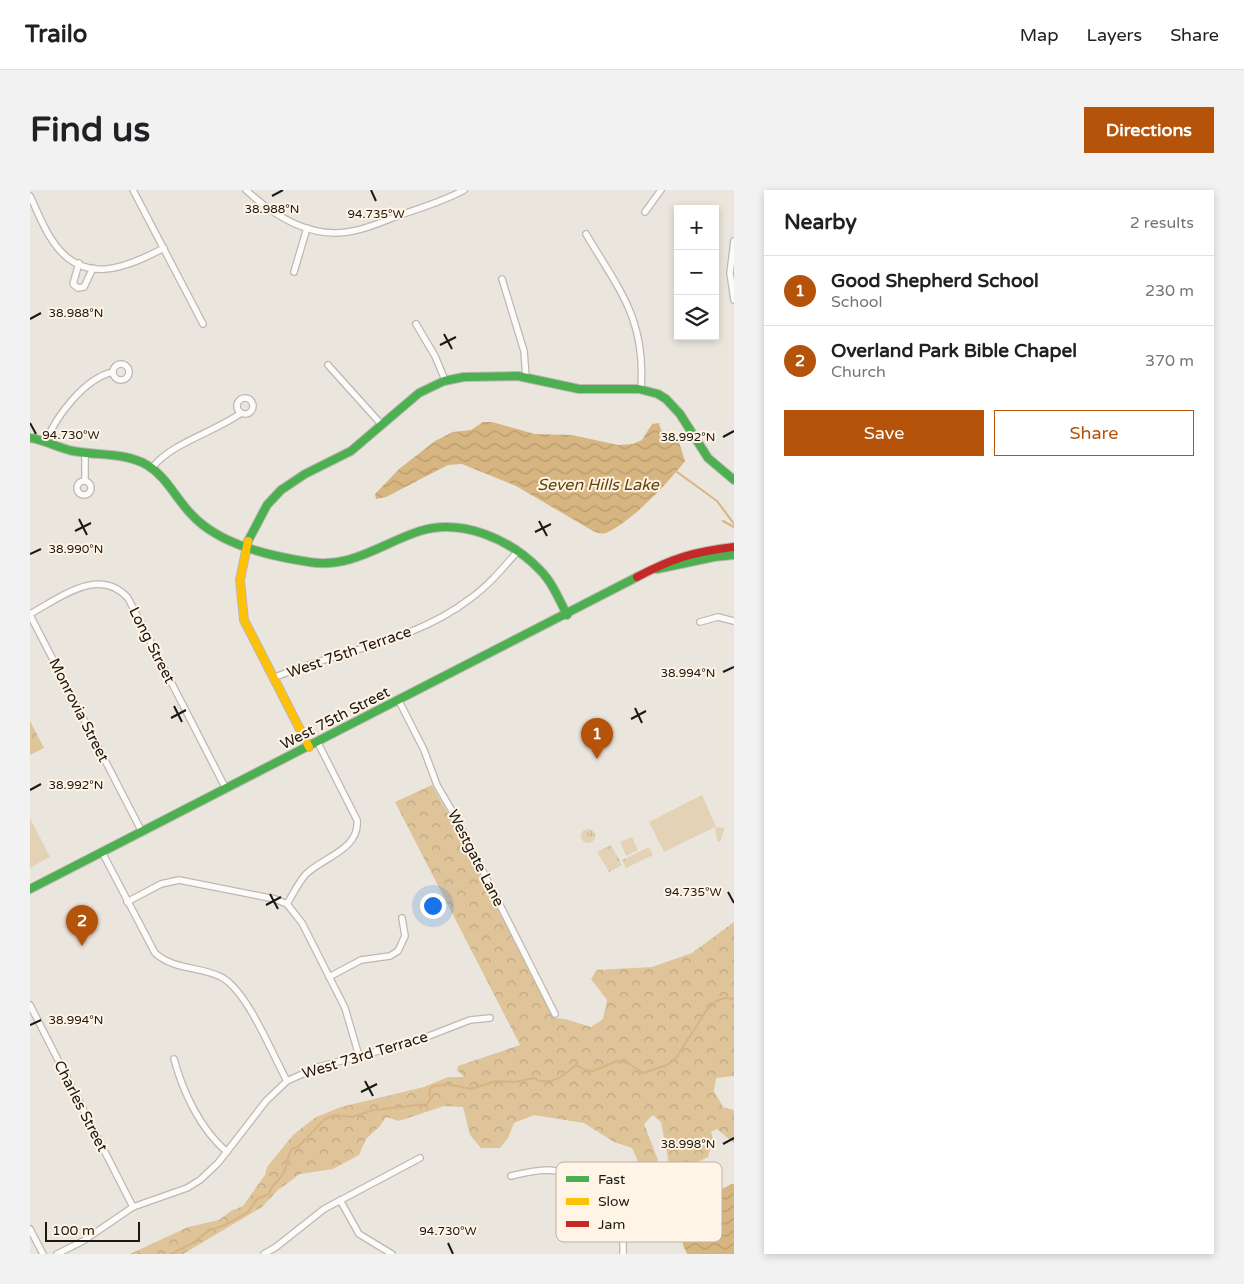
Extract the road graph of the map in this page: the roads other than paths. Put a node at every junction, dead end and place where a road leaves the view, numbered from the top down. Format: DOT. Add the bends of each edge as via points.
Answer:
graph roads {
  1 [pos="134,190"];
  2 [pos="246,190"];
  3 [pos="464,190"];
  4 [pos="662,190"];
  5 [pos="30,196"];
  6 [pos="645,212"];
  7 [pos="307,228"];
  8 [pos="586,234"];
  9 [pos="734,241"];
  10 [pos="164,248"];
  11 [pos="79,263"];
  12 [pos="93,268"];
  13 [pos="294,272"];
  14 [pos="502,279"];
  15 [pos="734,300"];
  16 [pos="203,324"];
  17 [pos="416,324"];
  18 [pos="328,365"];
  19 [pos="114,372"];
  20 [pos="526,377"];
  21 [pos="445,380"];
  22 [pos="641,390"];
  23 [pos="241,413"];
  24 [pos="381,424"];
  25 [pos="30,438"];
  26 [pos="46,441"];
  27 [pos="85,453"];
  28 [pos="152,468"];
  29 [pos="85,480"];
  30 [pos="734,480"];
  31 [pos="247,545"];
  32 [pos="734,547"];
  33 [pos="517,552"];
  34 [pos="734,555"];
  35 [pos="653,570"];
  36 [pos="30,614"];
  37 [pos="567,615"];
  38 [pos="734,621"];
  39 [pos="700,622"];
  40 [pos="273,678"];
  41 [pos="399,701"];
  42 [pos="318,743"];
  43 [pos="309,747"];
  44 [pos="226,789"];
  45 [pos="142,832"];
  46 [pos="102,852"];
  47 [pos="30,889"];
  48 [pos="127,902"];
  49 [pos="287,904"];
  50 [pos="402,918"];
  51 [pos="329,977"];
  52 [pos="30,1005"];
  53 [pos="555,1014"];
  54 [pos="490,1018"];
  55 [pos="359,1056"];
  56 [pos="174,1059"];
  57 [pos="286,1081"];
  58 [pos="226,1152"];
  59 [pos="420,1158"];
  60 [pos="556,1171"];
  61 [pos="511,1176"];
  62 [pos="340,1200"];
  63 [pos="133,1207"];
  64 [pos="30,1229"];
  65 [pos="43,1254"];
  66 [pos="57,1254"];
  67 [pos="264,1254"];
  68 [pos="392,1254"];
  1 -- 10 [label="street"];
  2 -- 7 [label="street" via="271,210"];
  3 -- 7 [label="street" via="352,232"];
  4 -- 6 [label="street"];
  5 -- 11 [label="street" via="52,240 70,259"];
  7 -- 13 [label="street"];
  8 -- 22 [label="street" via="634,319 642,358"];
  9 -- 15 [label="street" via="730,273"];
  10 -- 12 [label="street" via="123,268"];
  10 -- 16 [label="street"];
  11 -- 12 [label="street"];
  11 -- 12 [label="street" via="73,279 78,288 84,287"];
  14 -- 20 [label="street" via="524,351"];
  17 -- 21 [label="street"];
  18 -- 24 [label="street"];
  19 -- 26 [label="street" via="104,374 67,405"];
  20 -- 21 [label="street"];
  20 -- 22 [label="street" via="577,389"];
  21 -- 24 [label="street" via="409,398"];
  22 -- 30 [label="street" via="668,399 708,459"];
  23 -- 28 [label="street" via="167,454"];
  24 -- 31 [label="street" via="348,454 305,474 277,494 258,517"];
  25 -- 26 [label="street"];
  26 -- 27 [label="street"];
  27 -- 28 [label="street" via="125,456"];
  27 -- 29 [label="street"];
  28 -- 31 [label="street" via="206,528"];
  31 -- 33 [label="street" via="312,562 344,562 370,555 423,530 455,526 477,531"];
  31 -- 40 [label="street" via="239,580 241,606 250,634"];
  32 -- 35 [label="street, West 75th Street" via="684,554"];
  33 -- 37 [label="street" via="531,561 548,580"];
  33 -- 40 [label="street, West 75th Terrace" via="473,597 432,622 382,643 308,664"];
  34 -- 35 [label="street, West 75th Street" via="700,558"];
  35 -- 37 [label="street, West 75th Street"];
  36 -- 44 [label="street, Long Street" via="88,584 105,583 122,592 128,598"];
  36 -- 45 [label="street, Monrovia Street"];
  37 -- 41 [label="street, West 75th Street"];
  38 -- 39 [label="street" via="718,617"];
  40 -- 43 [label="street"];
  41 -- 42 [label="street, West 75th Street"];
  41 -- 53 [label="street, Westgate Lane" via="424,750 437,785"];
  42 -- 43 [label="street, West 75th Street"];
  42 -- 49 [label="street" via="357,820 358,828 352,841 306,875"];
  43 -- 44 [label="street, West 75th Street"];
  44 -- 45 [label="street, West 75th Street"];
  45 -- 46 [label="street, West 75th Street"];
  46 -- 47 [label="street, West 75th Street"];
  46 -- 48 [label="street"];
  48 -- 49 [label="street" via="161,884 179,880 275,898"];
  48 -- 57 [label="street" via="150,946 162,959 179,967 219,976 235,986"];
  49 -- 51 [label="street" via="302,923"];
  50 -- 51 [label="street" via="405,936 398,951 390,956 362,960"];
  51 -- 55 [label="street" via="345,1008"];
  52 -- 63 [label="street, Charles Street"];
  54 -- 55 [label="street, West 73rd Terrace" via="470,1020 416,1041"];
  55 -- 57 [label="street, West 73rd Terrace" via="318,1067"];
  56 -- 58 [label="street" via="181,1082 209,1135"];
  57 -- 58 [label="street, West 73rd Terrace"];
  58 -- 63 [label="street, West 73rd Terrace" via="200,1180 187,1188"];
  59 -- 62 [label="street"];
  60 -- 61 [label="street"];
  62 -- 67 [label="street" via="324,1208"];
  62 -- 68 [label="street" via="359,1234"];
  63 -- 66 [label="street, West 73rd Terrace" via="83,1241"];
  64 -- 65 [label="street"];
}
